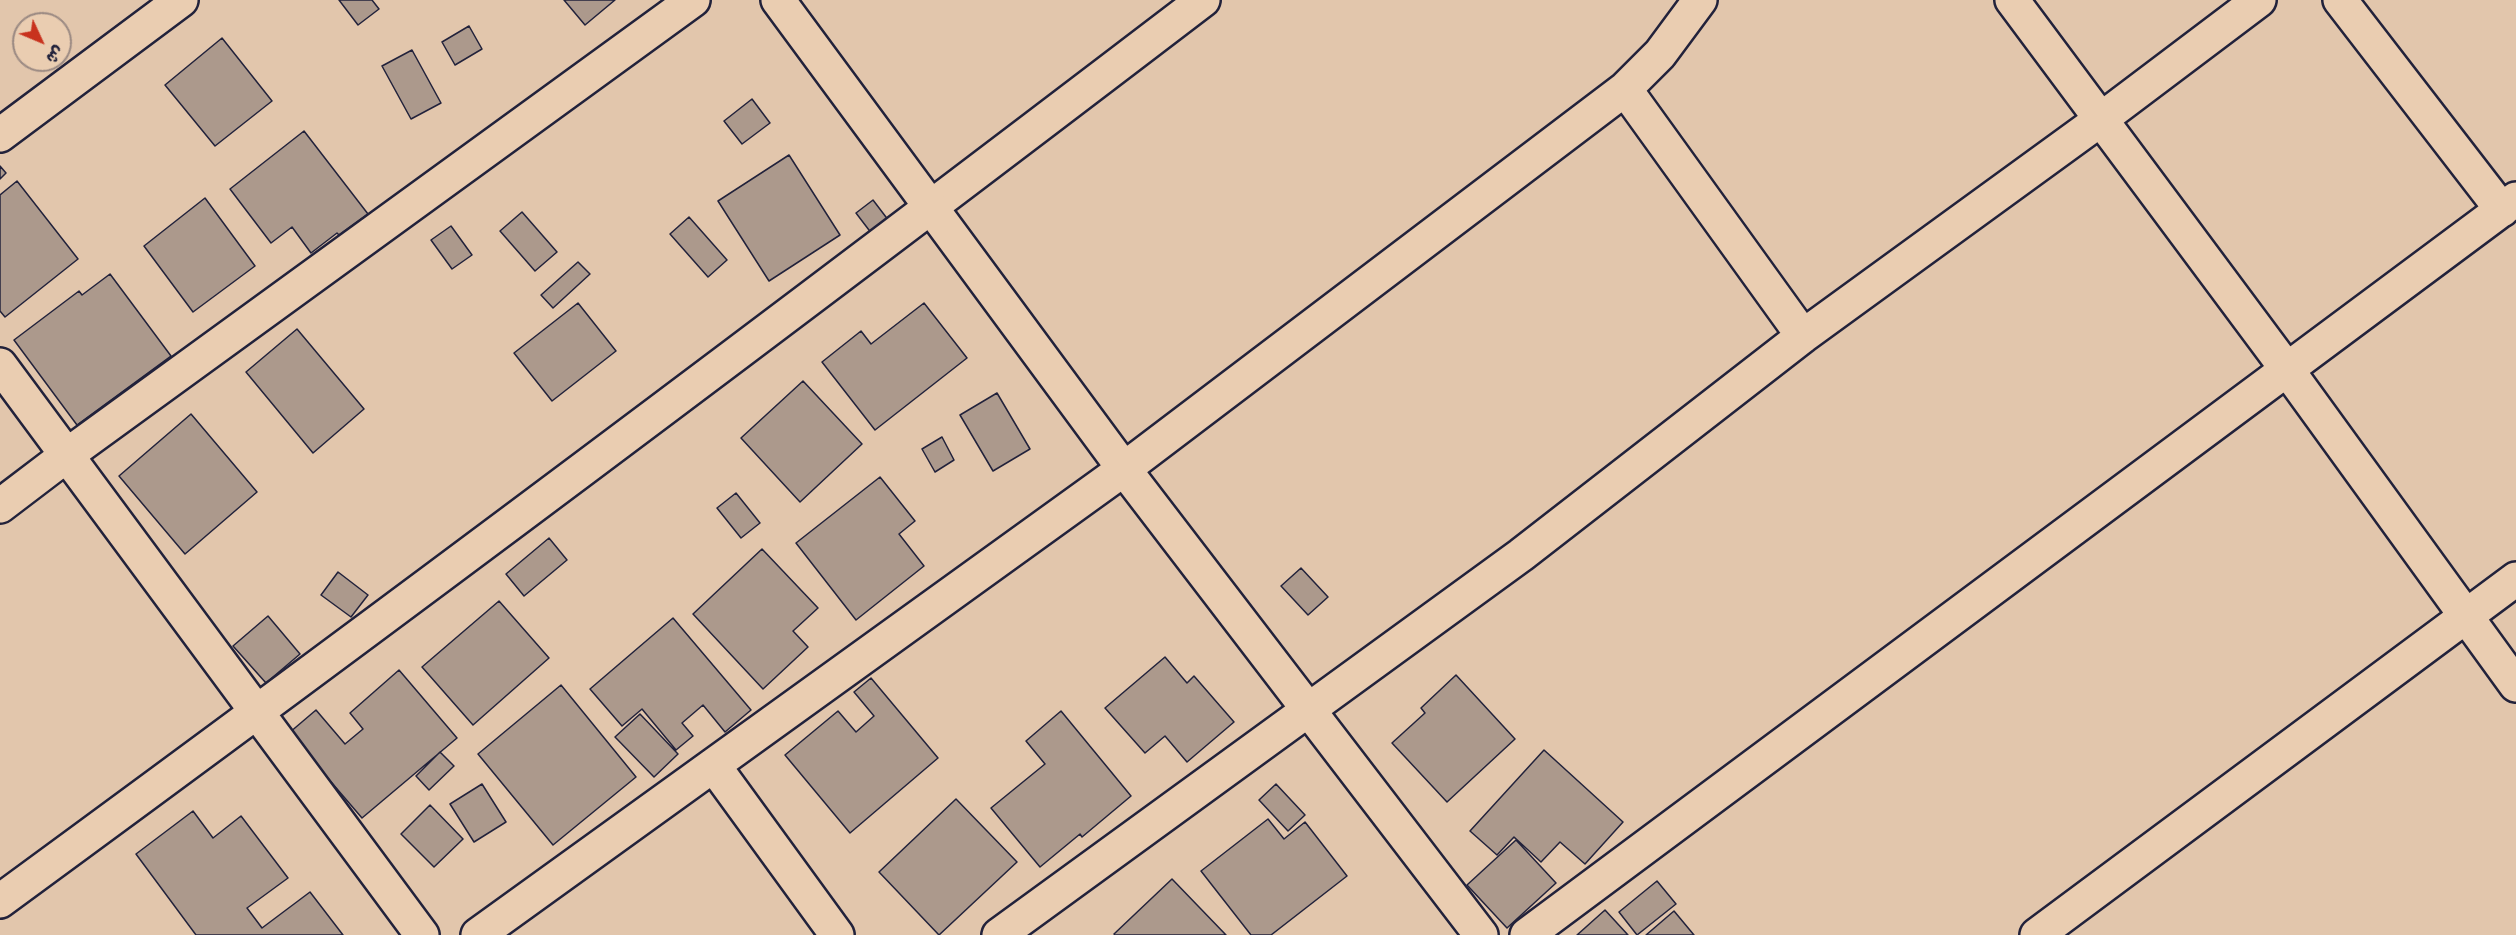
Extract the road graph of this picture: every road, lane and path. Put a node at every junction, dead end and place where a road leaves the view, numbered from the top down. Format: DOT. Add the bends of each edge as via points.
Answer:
graph roads {
  1 [pos="181,0"];
  2 [pos="693,0"];
  3 [pos="778,0"];
  4 [pos="1203,0"];
  5 [pos="1700,0"];
  6 [pos="2012,0"];
  7 [pos="2259,0"];
  8 [pos="2340,0"];
  9 [pos="1625,89"];
  10 [pos="2100,120"];
  11 [pos="0,135"];
  12 [pos="2509,204"];
  13 [pos="931,208"];
  14 [pos="1803,336"];
  15 [pos="0,365"];
  16 [pos="2286,368"];
  17 [pos="67,455"];
  18 [pos="1124,469"];
  19 [pos="0,506"];
  20 [pos="2516,579"];
  21 [pos="2465,616"];
  22 [pos="2516,685"];
  23 [pos="1306,710"];
  24 [pos="257,712"];
  25 [pos="714,766"];
  26 [pos="0,901"];
  27 [pos="422,935"];
  28 [pos="478,935"];
  29 [pos="837,935"];
  30 [pos="999,935"];
  31 [pos="1481,935"];
  32 [pos="1527,935"];
  33 [pos="2037,935"];
  1 -- 11 [label="street"];
  2 -- 17 [label="street"];
  3 -- 13 [label="street"];
  4 -- 13 [label="street"];
  5 -- 9 [label="street" via="1660,54"];
  6 -- 10 [label="street"];
  7 -- 10 [label="street"];
  8 -- 12 [label="street"];
  9 -- 14 [label="street"];
  9 -- 18 [label="street"];
  10 -- 14 [label="street"];
  10 -- 16 [label="street"];
  12 -- 16 [label="street"];
  13 -- 18 [label="street"];
  13 -- 24 [label="street"];
  14 -- 23 [label="street" via="1521,555"];
  15 -- 17 [label="street"];
  16 -- 21 [label="street"];
  16 -- 32 [label="street"];
  17 -- 19 [label="street"];
  17 -- 24 [label="street"];
  18 -- 23 [label="street"];
  18 -- 25 [label="street"];
  20 -- 21 [label="street"];
  21 -- 22 [label="street"];
  21 -- 33 [label="street"];
  23 -- 30 [label="street"];
  23 -- 31 [label="street"];
  24 -- 26 [label="street"];
  24 -- 27 [label="street"];
  25 -- 28 [label="street"];
  25 -- 29 [label="street"];
}
